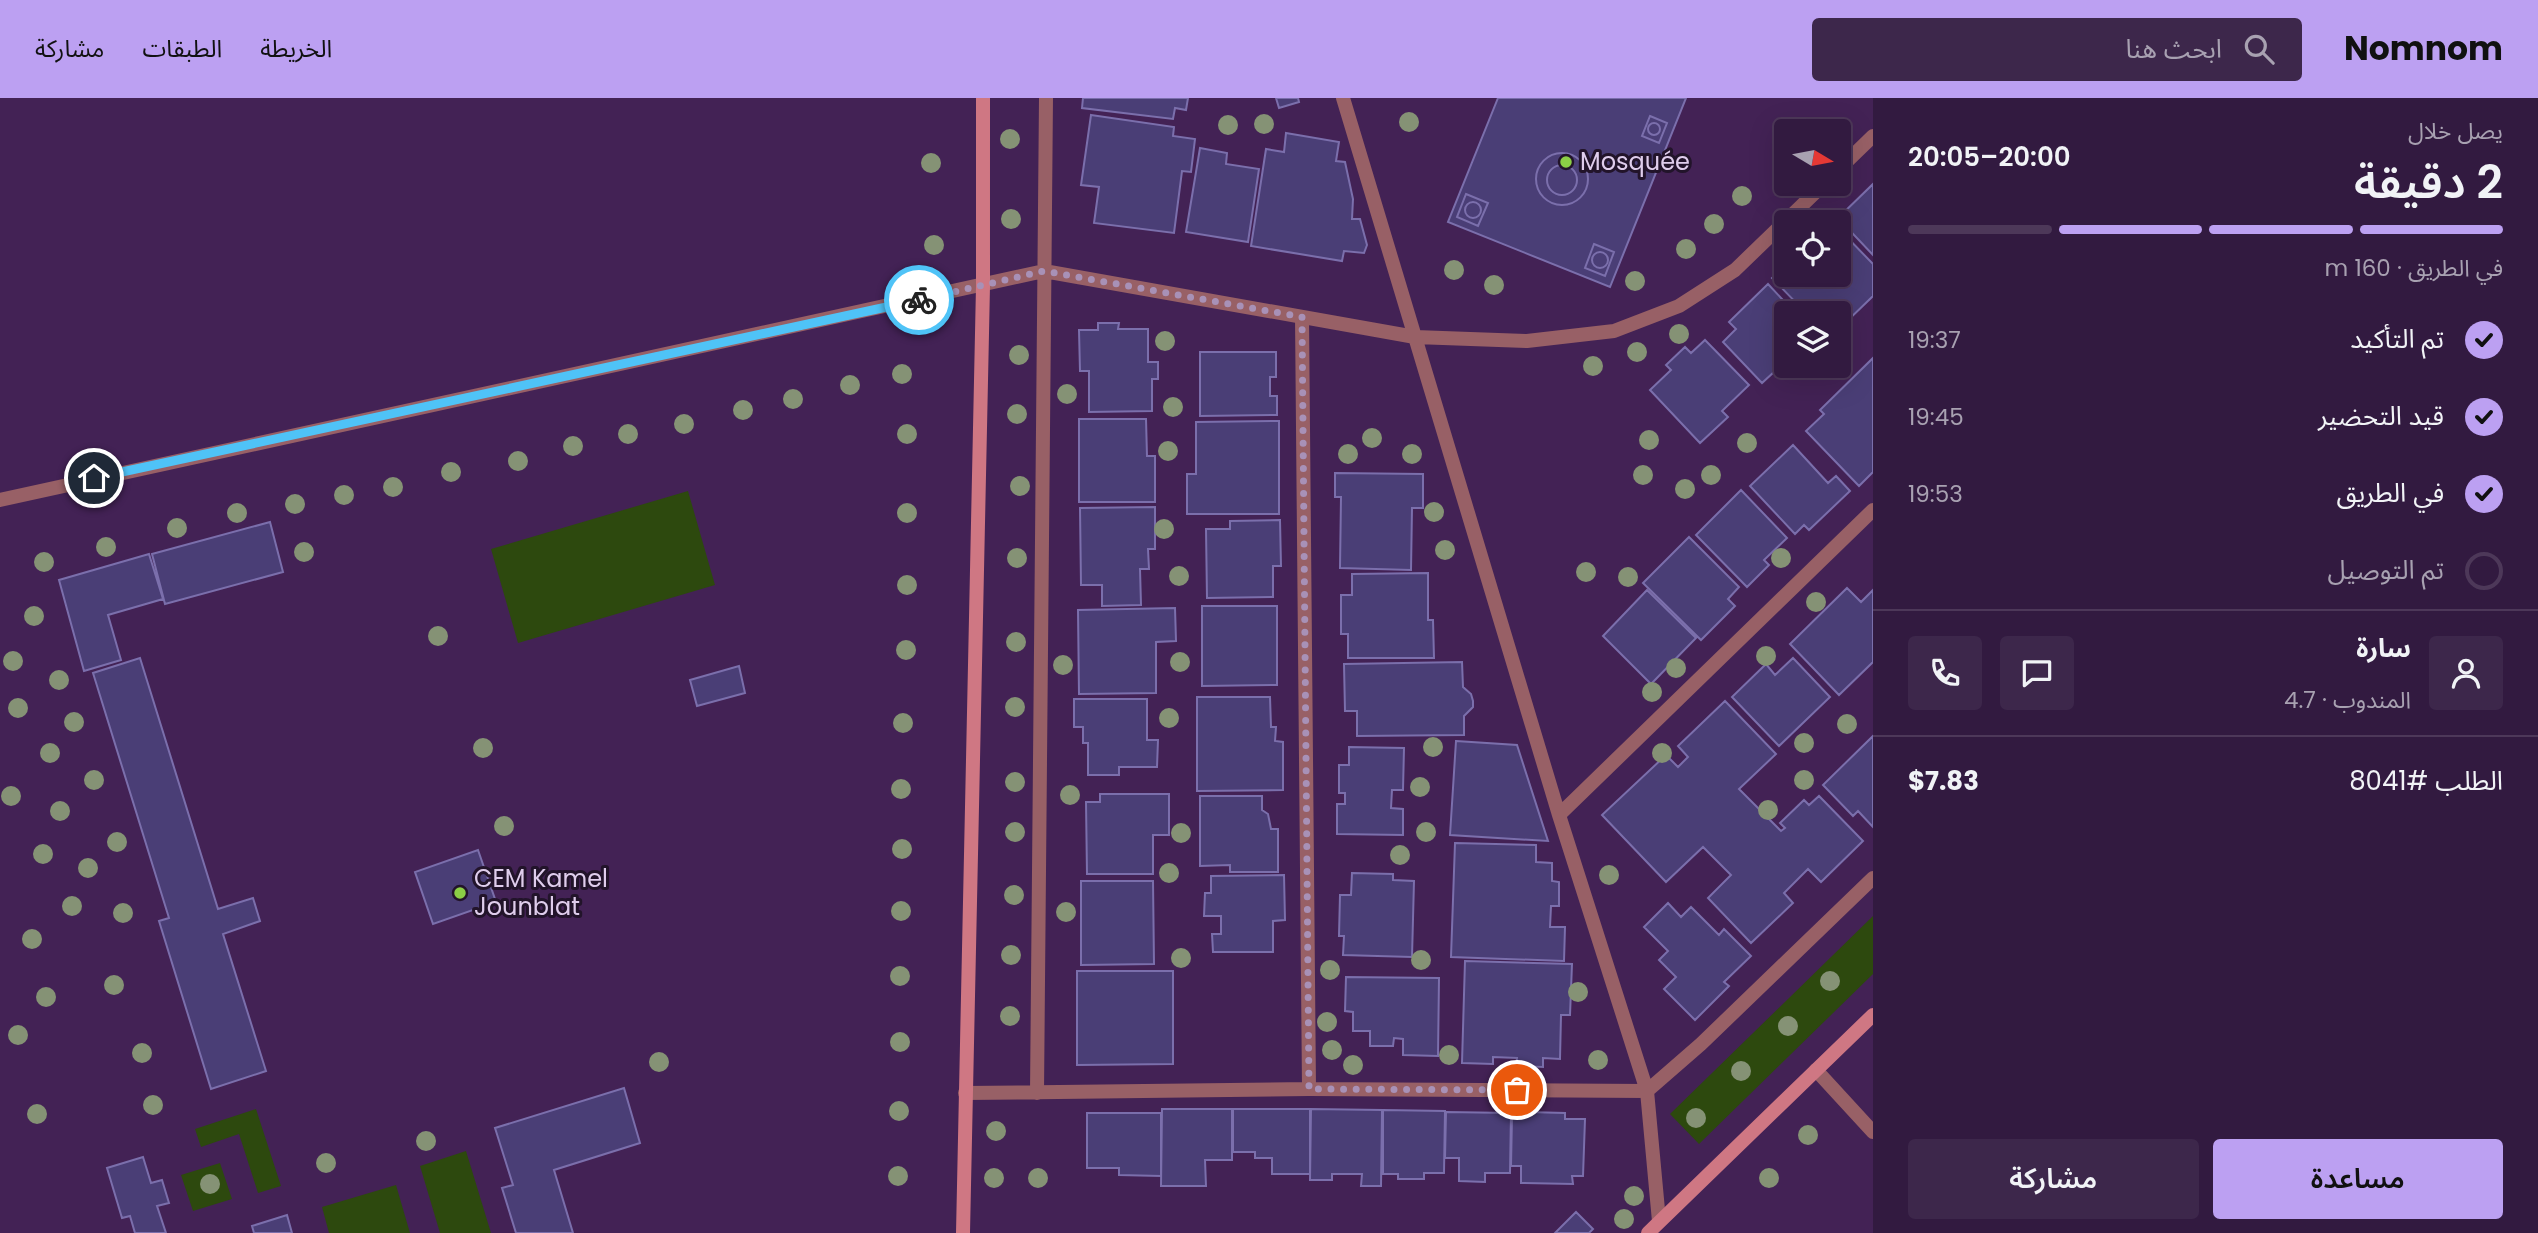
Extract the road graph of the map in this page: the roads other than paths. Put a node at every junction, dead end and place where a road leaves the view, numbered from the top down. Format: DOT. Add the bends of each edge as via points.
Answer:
graph roads {
  1 [pos="983,98"];
  2 [pos="1046,98"];
  3 [pos="1343,98"];
  4 [pos="1873,136"];
  5 [pos="1852,156"];
  6 [pos="1812,196"];
  7 [pos="1044,271"];
  8 [pos="983,286"];
  9 [pos="1302,317"];
  10 [pos="1415,337"];
  11 [pos="0,500"];
  12 [pos="1873,510"];
  13 [pos="1559,815"];
  14 [pos="1873,878"];
  15 [pos="1873,1015"];
  16 [pos="1816,1070"];
  17 [pos="1309,1089"];
  18 [pos="1647,1091"];
  19 [pos="965,1093"];
  20 [pos="1037,1093"];
  21 [pos="1871,1124"];
  22 [pos="1660,1221"];
  23 [pos="963,1233"];
  24 [pos="1648,1233"];
  1 -- 8 [label="main road"];
  2 -- 7 [label="street"];
  3 -- 10 [label="street"];
  4 -- 5 [label="street"];
  6 -- 10 [label="street" via="1735,270 1679,306 1614,331 1527,341"];
  7 -- 8 [label="street"];
  7 -- 9 [label="street"];
  7 -- 20 [label="street"];
  8 -- 11 [label="street"];
  8 -- 19 [label="main road"];
  9 -- 10 [label="street"];
  9 -- 17 [label="street"];
  10 -- 13 [label="street"];
  12 -- 13 [label="street"];
  13 -- 18 [label="street"];
  14 -- 18 [label="street"];
  15 -- 16 [label="main road"];
  16 -- 21 [label="street"];
  16 -- 22 [label="main road"];
  17 -- 18 [label="street"];
  17 -- 20 [label="street"];
  18 -- 22 [label="street"];
  19 -- 20 [label="street"];
  19 -- 23 [label="main road"];
  22 -- 24 [label="main road"];
}
